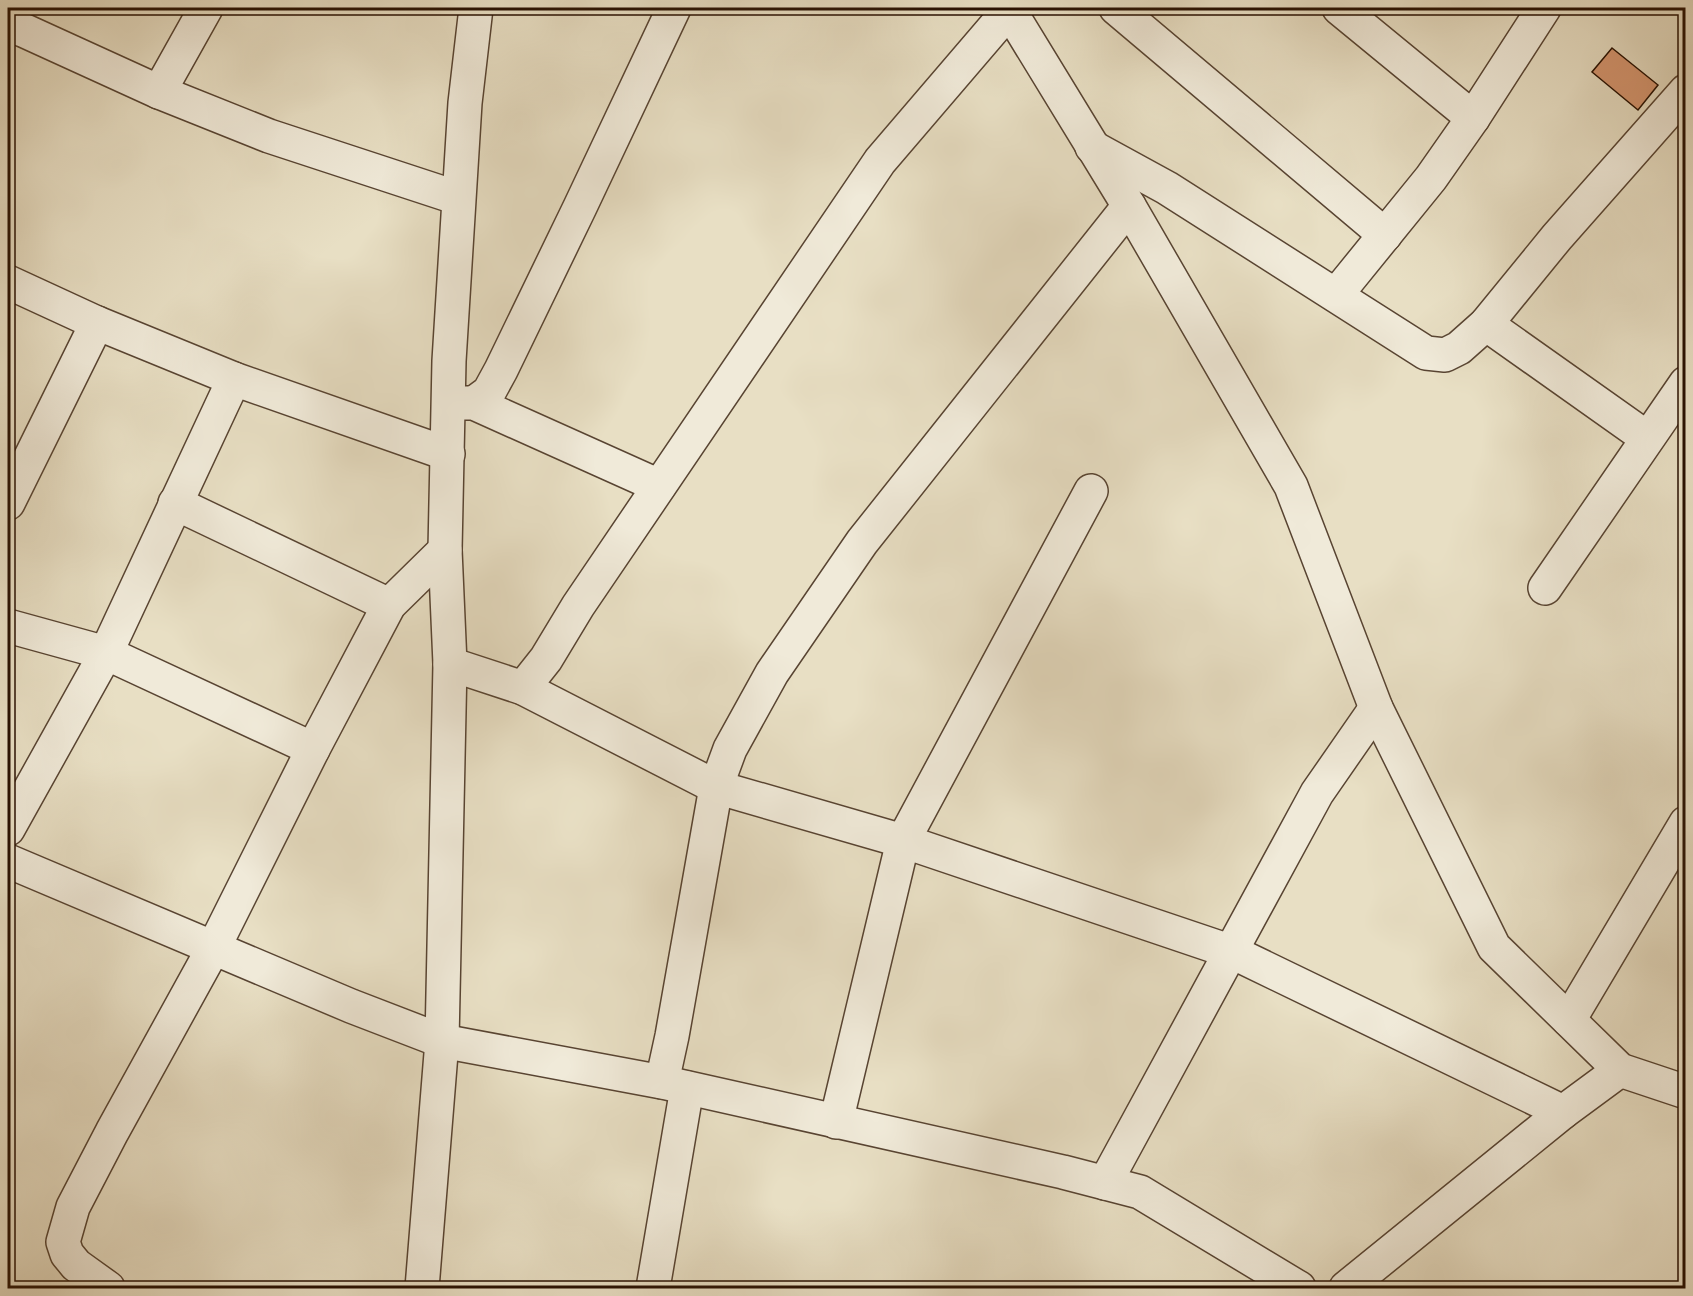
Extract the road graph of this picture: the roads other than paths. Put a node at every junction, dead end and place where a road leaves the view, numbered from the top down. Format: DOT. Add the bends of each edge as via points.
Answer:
graph roads {
  1 [pos="206,8"];
  2 [pos="476,8"];
  3 [pos="674,8"];
  4 [pos="1009,8"];
  5 [pos="1116,8"];
  6 [pos="1339,8"];
  7 [pos="1544,8"];
  8 [pos="8,25"];
  9 [pos="1686,91"];
  10 [pos="159,92"];
  11 [pos="1473,118"];
  12 [pos="1091,146"];
  13 [pos="458,198"];
  14 [pos="1129,206"];
  15 [pos="1385,235"];
  16 [pos="8,282"];
  17 [pos="1335,295"];
  18 [pos="97,323"];
  19 [pos="1486,324"];
  20 [pos="234,379"];
  21 [pos="1686,382"];
  22 [pos="461,403"];
  23 [pos="1647,438"];
  24 [pos="448,454"];
  25 [pos="659,486"];
  26 [pos="1091,491"];
  27 [pos="8,503"];
  28 [pos="174,503"];
  29 [pos="445,550"];
  30 [pos="1545,588"];
  31 [pos="389,604"];
  32 [pos="8,626"];
  33 [pos="105,652"];
  34 [pos="450,664"];
  35 [pos="524,688"];
  36 [pos="1376,708"];
  37 [pos="314,749"];
  38 [pos="716,787"];
  39 [pos="1686,823"];
  40 [pos="8,829"];
  41 [pos="903,841"];
  42 [pos="8,861"];
  43 [pos="214,947"];
  44 [pos="1232,952"];
  45 [pos="1569,1020"];
  46 [pos="442,1041"];
  47 [pos="1620,1070"];
  48 [pos="675,1085"];
  49 [pos="1686,1092"];
  50 [pos="1563,1112"];
  51 [pos="836,1122"];
  52 [pos="1105,1183"];
  53 [pos="108,1288"];
  54 [pos="422,1288"];
  55 [pos="653,1288"];
  56 [pos="1299,1288"];
  57 [pos="1346,1288"];
  1 -- 10 [label="street"];
  2 -- 13 [label="street"];
  3 -- 22 [label="street" via="501,370 489,392"];
  4 -- 12 [label="street"];
  4 -- 25 [label="street" via="880,161"];
  5 -- 15 [label="street"];
  6 -- 11 [label="street"];
  7 -- 11 [label="street"];
  8 -- 10 [label="street"];
  9 -- 19 [label="street"];
  10 -- 13 [label="street" via="269,136"];
  11 -- 15 [label="street"];
  12 -- 14 [label="street"];
  12 -- 17 [label="street" via="1167,188"];
  13 -- 22 [label="street" via="448,361"];
  14 -- 36 [label="street" via="1291,486"];
  14 -- 38 [label="street" via="862,542 772,673 730,749"];
  15 -- 17 [label="street"];
  16 -- 18 [label="street"];
  17 -- 19 [label="street" via="1426,353 1445,355"];
  18 -- 20 [label="street"];
  18 -- 27 [label="street"];
  19 -- 23 [label="street"];
  20 -- 24 [label="street"];
  20 -- 28 [label="street"];
  21 -- 23 [label="street"];
  22 -- 24 [label="street"];
  22 -- 25 [label="street"];
  23 -- 30 [label="street"];
  24 -- 29 [label="street"];
  25 -- 35 [label="street"];
  26 -- 41 [label="street"];
  28 -- 31 [label="street"];
  28 -- 33 [label="street"];
  29 -- 31 [label="street"];
  29 -- 34 [label="street"];
  31 -- 37 [label="street"];
  32 -- 33 [label="street"];
  33 -- 37 [label="street"];
  33 -- 40 [label="street"];
  34 -- 35 [label="street"];
  34 -- 46 [label="street"];
  35 -- 38 [label="street"];
  36 -- 44 [label="street" via="1317,793"];
  36 -- 45 [label="street" via="1494,947"];
  37 -- 43 [label="street"];
  38 -- 41 [label="street"];
  38 -- 48 [label="street" via="672,1036"];
  39 -- 45 [label="street"];
  41 -- 44 [label="street"];
  41 -- 51 [label="street"];
  42 -- 43 [label="street"];
  43 -- 46 [label="street"];
  43 -- 53 [label="street" via="73,1208 63,1242 67,1254"];
  44 -- 50 [label="street"];
  44 -- 52 [label="street"];
  45 -- 47 [label="street"];
  46 -- 48 [label="street"];
  46 -- 54 [label="street"];
  47 -- 49 [label="street"];
  47 -- 50 [label="street"];
  48 -- 51 [label="street"];
  48 -- 55 [label="street"];
  50 -- 57 [label="street"];
  51 -- 52 [label="street"];
  52 -- 56 [label="street" via="1140,1192"];
}
